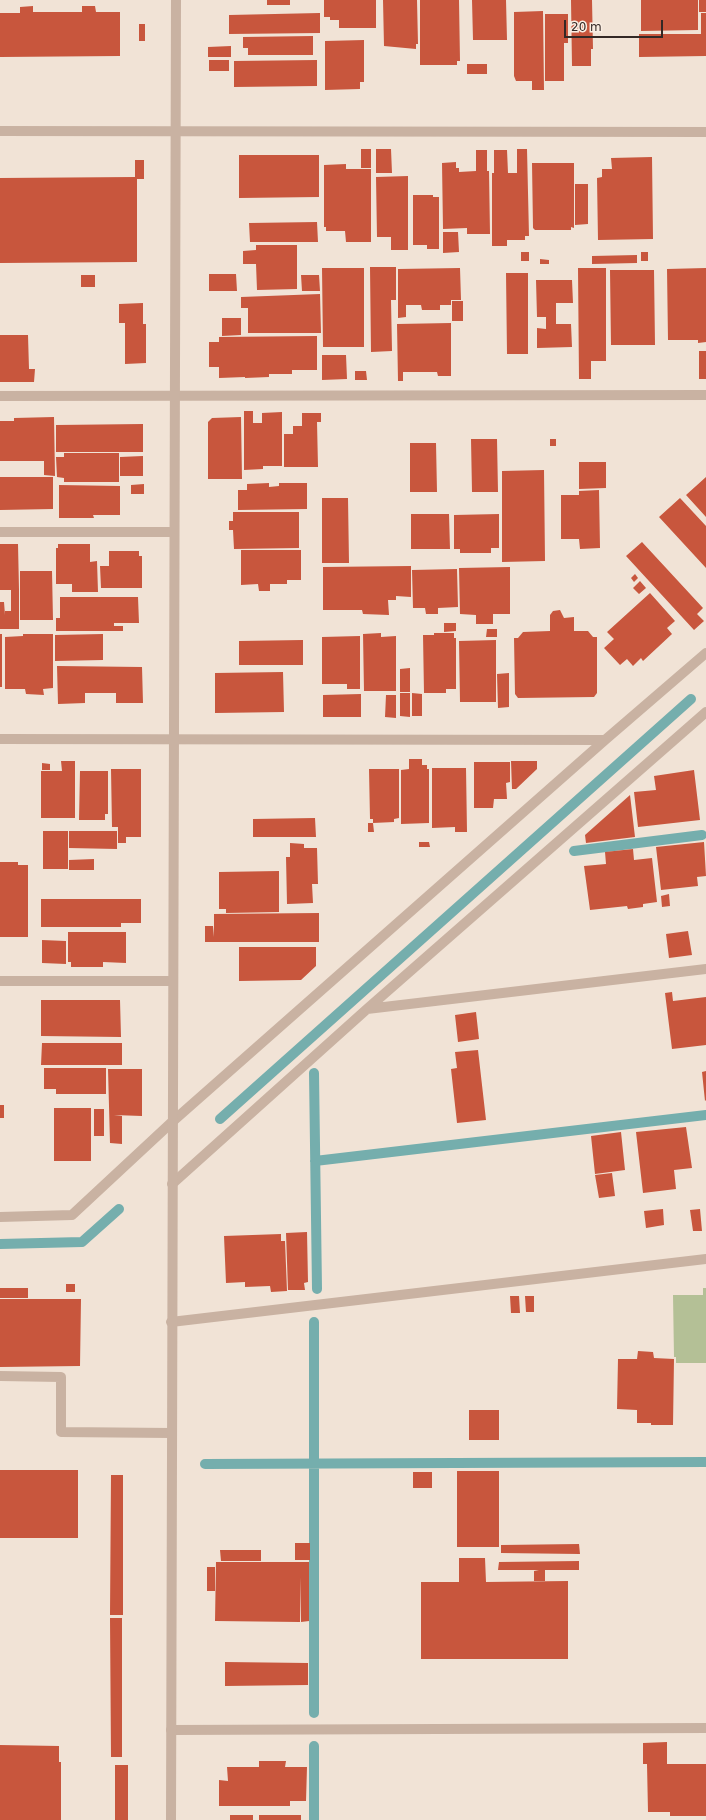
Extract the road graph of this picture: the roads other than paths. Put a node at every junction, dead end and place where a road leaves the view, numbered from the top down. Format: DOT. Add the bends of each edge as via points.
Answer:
graph roads {
  1 [pos="176,0"];
  2 [pos="0,131"];
  3 [pos="176,131"];
  4 [pos="706,132"];
  5 [pos="706,395"];
  6 [pos="0,396"];
  7 [pos="175,396"];
  8 [pos="0,532"];
  9 [pos="174,532"];
  10 [pos="706,653"];
  11 [pos="706,712"];
  12 [pos="0,739"];
  13 [pos="173,739"];
  14 [pos="605,740"];
  15 [pos="706,970"];
  16 [pos="0,981"];
  17 [pos="173,982"];
  18 [pos="367,1009"];
  19 [pos="172,1122"];
  20 [pos="172,1184"];
  21 [pos="0,1217"];
  22 [pos="706,1258"];
  23 [pos="171,1322"];
  24 [pos="0,1376"];
  25 [pos="171,1433"];
  26 [pos="706,1728"];
  27 [pos="171,1730"];
  28 [pos="171,1820"];
  1 -- 3 [label="street"];
  2 -- 3 [label="street"];
  3 -- 4 [label="street"];
  3 -- 7 [label="street"];
  5 -- 7 [label="street"];
  6 -- 7 [label="street"];
  7 -- 9 [label="street"];
  8 -- 9 [label="street"];
  9 -- 13 [label="street"];
  10 -- 14 [label="street"];
  11 -- 18 [label="street"];
  12 -- 13 [label="street"];
  13 -- 14 [label="street"];
  13 -- 17 [label="street"];
  14 -- 19 [label="street"];
  15 -- 18 [label="street"];
  16 -- 17 [label="street"];
  17 -- 19 [label="street"];
  18 -- 20 [label="street"];
  19 -- 20 [label="street"];
  19 -- 21 [label="street" via="72,1215"];
  20 -- 23 [label="street"];
  22 -- 23 [label="street"];
  23 -- 25 [label="street"];
  24 -- 25 [label="street" via="61,1377 61,1432"];
  25 -- 27 [label="street"];
  26 -- 27 [label="street"];
  27 -- 28 [label="street"];
}
